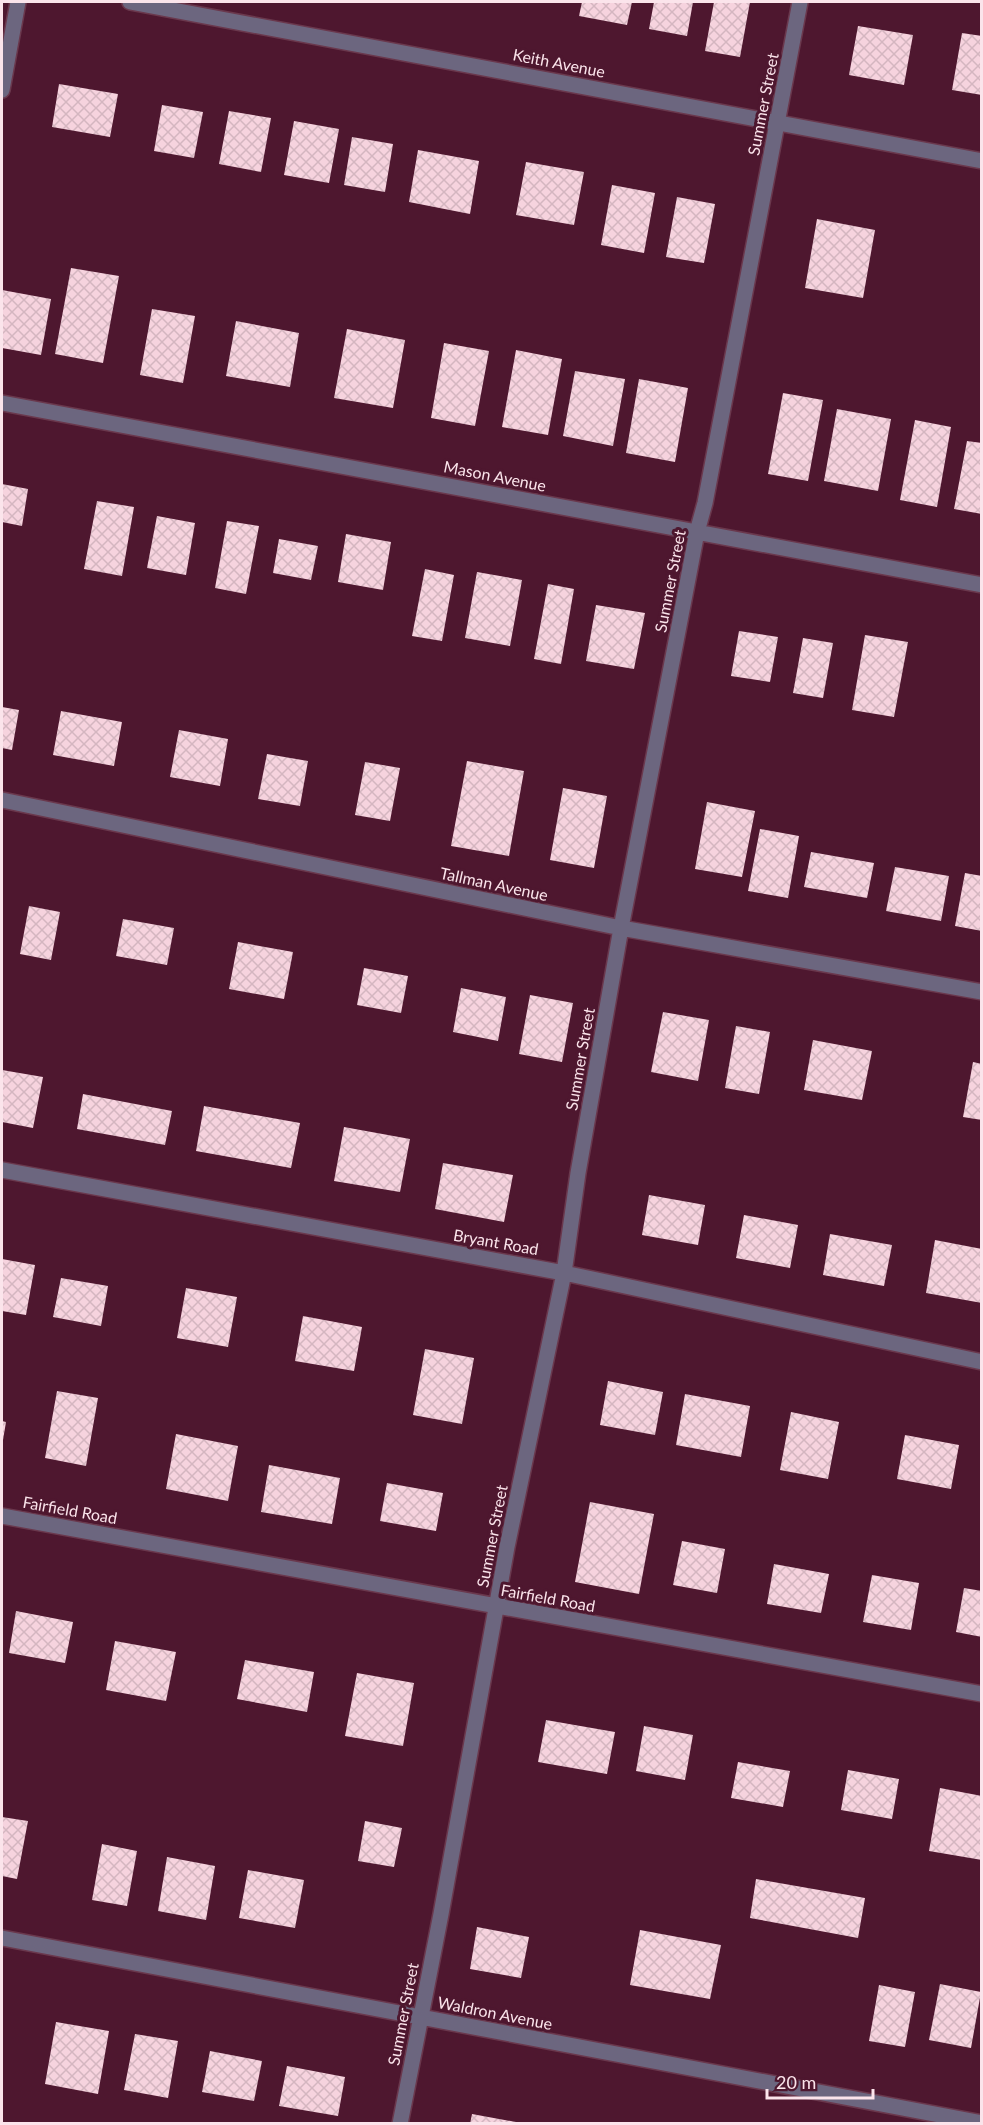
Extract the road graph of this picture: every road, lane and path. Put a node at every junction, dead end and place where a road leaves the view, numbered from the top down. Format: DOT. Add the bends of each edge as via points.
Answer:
graph roads {
  1 [pos="18,2"];
  2 [pos="130,2"];
  3 [pos="801,2"];
  4 [pos="2,90"];
  5 [pos="778,122"];
  6 [pos="981,161"];
  7 [pos="2,403"];
  8 [pos="697,532"];
  9 [pos="981,585"];
  10 [pos="2,800"];
  11 [pos="621,928"];
  12 [pos="981,992"];
  13 [pos="2,1170"];
  14 [pos="564,1273"];
  15 [pos="981,1362"];
  16 [pos="2,1516"];
  17 [pos="496,1607"];
  18 [pos="981,1694"];
  19 [pos="2,1938"];
  20 [pos="421,2018"];
  21 [pos="981,2123"];
  22 [pos="400,2124"];
  1 -- 4 [label="street"];
  2 -- 5 [label="street, Keith Avenue"];
  3 -- 5 [label="street, Summer Street"];
  5 -- 6 [label="street, Keith Avenue"];
  5 -- 8 [label="street, Summer Street"];
  7 -- 8 [label="street, Mason Avenue"];
  8 -- 9 [label="street, Mason Avenue"];
  8 -- 11 [label="street, Summer Street"];
  10 -- 11 [label="street, Tallman Avenue"];
  11 -- 12 [label="street, Tallman Avenue"];
  11 -- 14 [label="street, Summer Street"];
  13 -- 14 [label="street, Bryant Road"];
  14 -- 15 [label="street, Bryant Road"];
  14 -- 17 [label="street, Summer Street"];
  16 -- 17 [label="street, Fairfield Road"];
  17 -- 18 [label="street, Fairfield Road"];
  17 -- 20 [label="street, Summer Street"];
  19 -- 20 [label="street, Waldron Avenue"];
  20 -- 21 [label="street, Waldron Avenue"];
  20 -- 22 [label="street, Summer Street"];
}
